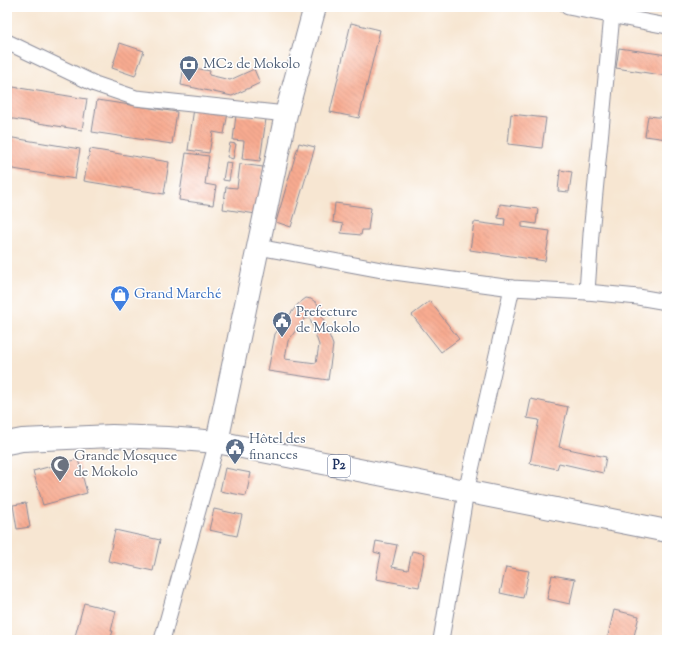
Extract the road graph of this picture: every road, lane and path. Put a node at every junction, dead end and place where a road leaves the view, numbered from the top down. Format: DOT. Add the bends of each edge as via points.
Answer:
graph roads {
  1 [pos="315,7"];
  2 [pos="568,7"];
  3 [pos="612,16"];
  4 [pos="667,26"];
  5 [pos="7,42"];
  6 [pos="286,114"];
  7 [pos="258,247"];
  8 [pos="512,288"];
  9 [pos="587,292"];
  10 [pos="667,302"];
  11 [pos="217,442"];
  12 [pos="7,443"];
  13 [pos="466,492"];
  14 [pos="667,531"];
  15 [pos="162,640"];
  16 [pos="441,640"];
  1 -- 6 [label="main road"];
  2 -- 3 [label="street"];
  3 -- 4 [label="street"];
  3 -- 9 [label="street"];
  5 -- 6 [label="street" via="95,84 136,98"];
  6 -- 7 [label="main road"];
  7 -- 8 [label="street" via="387,271"];
  7 -- 11 [label="main road"];
  8 -- 9 [label="street"];
  8 -- 13 [label="street"];
  9 -- 10 [label="street"];
  11 -- 12 [label="main road, P2" via="112,436"];
  11 -- 13 [label="main road, P2"];
  11 -- 15 [label="street"];
  13 -- 14 [label="main road, P2"];
  13 -- 16 [label="street"];
}
